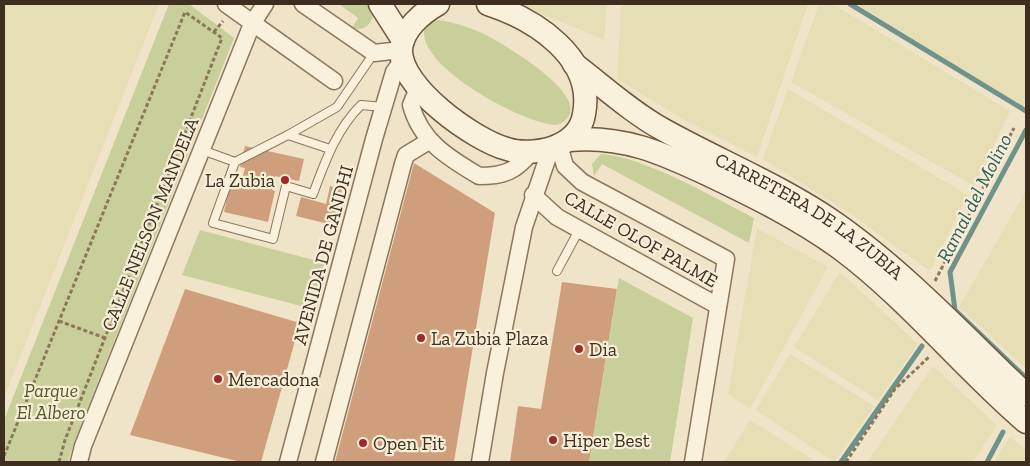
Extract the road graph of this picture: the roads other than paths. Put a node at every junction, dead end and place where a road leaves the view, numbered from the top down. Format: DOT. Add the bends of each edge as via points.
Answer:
graph roads {
  1 [pos="226,4"];
  2 [pos="266,4"];
  3 [pos="303,4"];
  4 [pos="380,4"];
  5 [pos="438,4"];
  6 [pos="488,4"];
  7 [pos="252,24"];
  8 [pos="402,50"];
  9 [pos="374,52"];
  10 [pos="574,64"];
  11 [pos="334,81"];
  12 [pos="419,86"];
  13 [pos="384,106"];
  14 [pos="288,135"];
  15 [pos="429,141"];
  16 [pos="552,146"];
  17 [pos="330,149"];
  18 [pos="202,150"];
  19 [pos="235,162"];
  20 [pos="534,195"];
  21 [pos="579,230"];
  22 [pos="557,271"];
  23 [pos="718,306"];
  24 [pos="1026,395"];
  25 [pos="1026,422"];
  26 [pos="79,462"];
  27 [pos="288,462"];
  28 [pos="324,462"];
  29 [pos="480,462"];
  30 [pos="694,462"];
  1 -- 7 [label="street"];
  2 -- 7 [label="street, CALLE NELSON MANDELA"];
  3 -- 9 [label="street"];
  4 -- 8 [label="street"];
  5 -- 8 [label="street" via="418,19"];
  6 -- 10 [label="street" via="511,11 535,24"];
  7 -- 11 [label="street"];
  7 -- 18 [label="street, CALLE NELSON MANDELA"];
  8 -- 9 [label="street"];
  8 -- 12 [label="street, CARRETERA DE LA ZUBIA"];
  8 -- 13 [label="street, AVENIDA DE GANDHI"];
  9 -- 14 [label="lane" via="337,108"];
  10 -- 16 [label="street" via="583,82 586,107 578,131"];
  10 -- 24 [label="street, CARRETERA DE LA ZUBIA" via="660,128 767,181 833,222 906,280"];
  12 -- 15 [label="street" via="412,105 420,129"];
  12 -- 16 [label="street, CARRETERA DE LA ZUBIA" via="461,127 483,140 508,150"];
  13 -- 17 [label="lane" via="361,105 350,116"];
  13 -- 27 [label="street, AVENIDA DE GANDHI"];
  14 -- 17 [label="lane"];
  14 -- 19 [label="lane"];
  15 -- 16 [label="street" via="479,176 506,173"];
  15 -- 28 [label="street" via="406,155 403,164"];
  16 -- 20 [label="street"];
  16 -- 23 [label="street, CALLE OLOF PALME" via="565,166 582,182 726,259"];
  16 -- 25 [label="street, CARRETERA DE LA ZUBIA" via="598,138 659,152 774,206 842,249"];
  17 -- 19 [label="lane" via="313,194 286,186 273,239 213,223"];
  18 -- 19 [label="lane"];
  18 -- 26 [label="street, CALLE NELSON MANDELA"];
  20 -- 21 [label="street, CALLE OLOF PALME" via="557,217"];
  20 -- 29 [label="street" via="524,227"];
  21 -- 22 [label="lane"];
  21 -- 23 [label="street, CALLE OLOF PALME"];
  23 -- 30 [label="street"];
}
